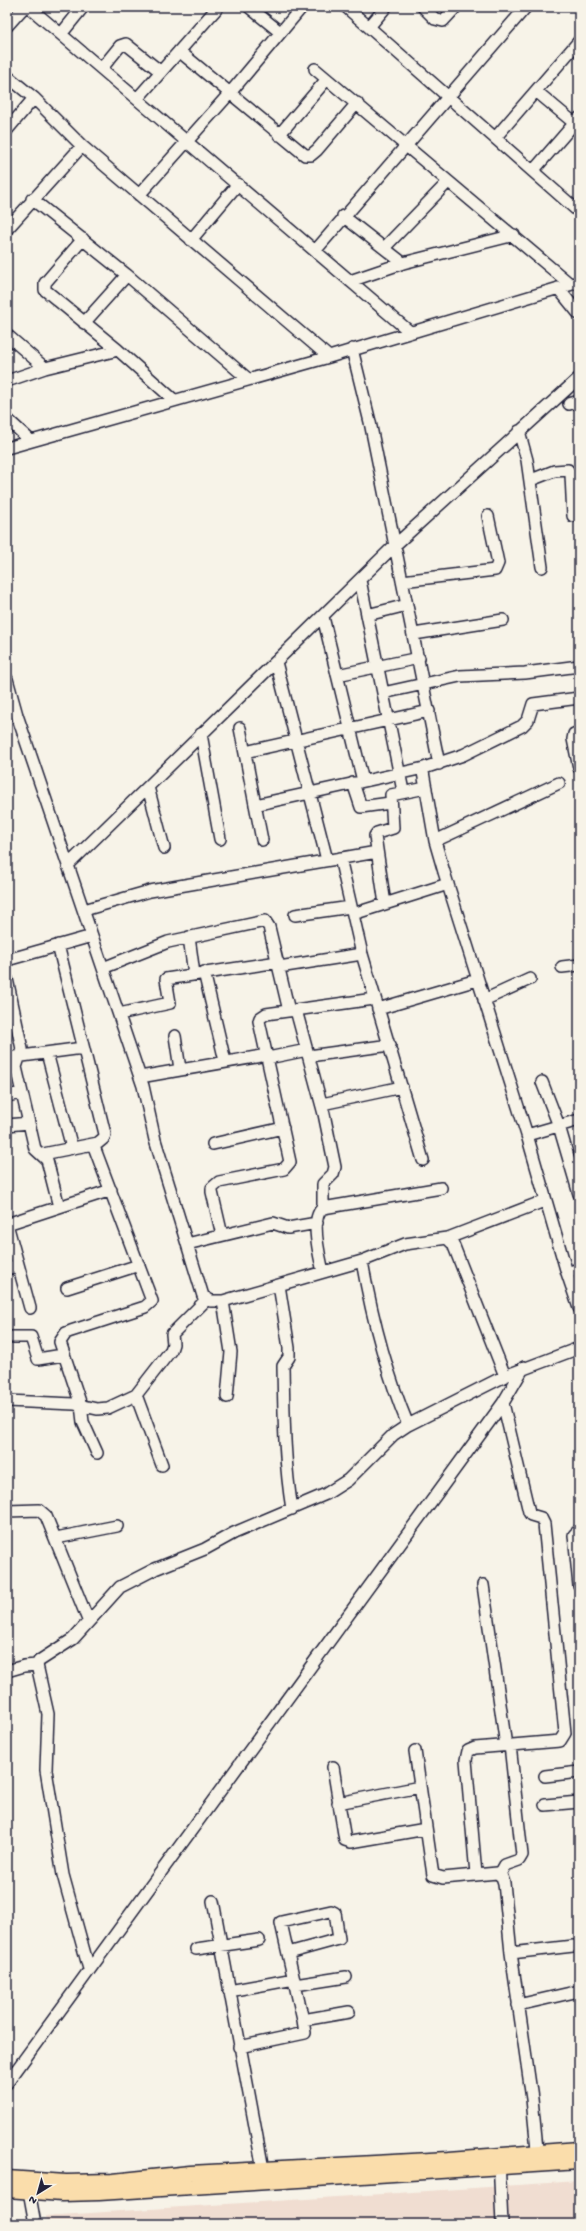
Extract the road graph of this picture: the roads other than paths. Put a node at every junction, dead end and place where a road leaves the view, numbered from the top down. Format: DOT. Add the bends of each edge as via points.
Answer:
graph roads {
  1 [pos="24,7"];
  2 [pos="29,7"];
  3 [pos="83,7"];
  4 [pos="218,7"];
  5 [pos="248,7"];
  6 [pos="302,7"];
  7 [pos="346,7"];
  8 [pos="386,7"];
  9 [pos="423,7"];
  10 [pos="456,7"];
  11 [pos="526,7"];
  12 [pos="7,26"];
  13 [pos="369,27"];
  14 [pos="280,32"];
  15 [pos="62,34"];
  16 [pos="579,41"];
  17 [pos="179,51"];
  18 [pos="102,68"];
  19 [pos="315,69"];
  20 [pos="161,72"];
  21 [pos="7,76"];
  22 [pos="327,79"];
  23 [pos="536,91"];
  24 [pos="230,93"];
  25 [pos="448,95"];
  26 [pos="34,98"];
  27 [pos="137,99"];
  28 [pos="357,103"];
  29 [pos="577,123"];
  30 [pos="7,130"];
  31 [pos="279,135"];
  32 [pos="495,138"];
  33 [pos="188,140"];
  34 [pos="405,145"];
  35 [pos="82,146"];
  36 [pos="533,171"];
  37 [pos="448,182"];
  38 [pos="238,184"];
  39 [pos="139,195"];
  40 [pos="32,199"];
  41 [pos="579,212"];
  42 [pos="343,216"];
  43 [pos="7,229"];
  44 [pos="514,235"];
  45 [pos="83,239"];
  46 [pos="191,240"];
  47 [pos="384,248"];
  48 [pos="315,251"];
  49 [pos="403,263"];
  50 [pos="127,275"];
  51 [pos="350,281"];
  52 [pos="575,283"];
  53 [pos="558,288"];
  54 [pos="579,314"];
  55 [pos="84,322"];
  56 [pos="410,332"];
  57 [pos="7,335"];
  58 [pos="352,349"];
  59 [pos="118,350"];
  60 [pos="329,357"];
  61 [pos="45,368"];
  62 [pos="579,378"];
  63 [pos="248,379"];
  64 [pos="7,381"];
  65 [pos="174,400"];
  66 [pos="7,419"];
  67 [pos="519,431"];
  68 [pos="31,441"];
  69 [pos="7,448"];
  70 [pos="531,480"];
  71 [pos="488,516"];
  72 [pos="573,516"];
  73 [pos="394,546"];
  74 [pos="542,567"];
  75 [pos="360,580"];
  76 [pos="402,581"];
  77 [pos="407,605"];
  78 [pos="367,614"];
  79 [pos="323,617"];
  80 [pos="503,620"];
  81 [pos="414,634"];
  82 [pos="419,658"];
  83 [pos="276,662"];
  84 [pos="579,666"];
  85 [pos="377,667"];
  86 [pos="337,675"];
  87 [pos="7,679"];
  88 [pos="424,683"];
  89 [pos="383,693"];
  90 [pos="579,698"];
  91 [pos="429,711"];
  92 [pos="388,721"];
  93 [pos="240,728"];
  94 [pos="350,728"];
  95 [pos="579,732"];
  96 [pos="201,734"];
  97 [pos="297,741"];
  98 [pos="245,752"];
  99 [pos="439,764"];
  100 [pos="424,768"];
  101 [pos="579,768"];
  102 [pos="400,772"];
  103 [pos="358,782"];
  104 [pos="559,783"];
  105 [pos="148,787"];
  106 [pos="426,788"];
  107 [pos="403,791"];
  108 [pos="310,793"];
  109 [pos="390,803"];
  110 [pos="255,805"];
  111 [pos="220,839"];
  112 [pos="262,840"];
  113 [pos="435,841"];
  114 [pos="164,848"];
  115 [pos="377,852"];
  116 [pos="340,858"];
  117 [pos="327,860"];
  118 [pos="68,866"];
  119 [pos="448,884"];
  120 [pos="385,904"];
  121 [pos="84,910"];
  122 [pos="352,911"];
  123 [pos="295,914"];
  124 [pos="92,936"];
  125 [pos="189,937"];
  126 [pos="58,945"];
  127 [pos="362,954"];
  128 [pos="7,960"];
  129 [pos="278,965"];
  130 [pos="579,965"];
  131 [pos="103,968"];
  132 [pos="562,968"];
  133 [pos="199,973"];
  134 [pos="7,979"];
  135 [pos="530,979"];
  136 [pos="477,980"];
  137 [pos="484,1000"];
  138 [pos="376,1004"];
  139 [pos="292,1010"];
  140 [pos="119,1014"];
  141 [pos="175,1036"];
  142 [pos="390,1045"];
  143 [pos="83,1048"];
  144 [pos="46,1053"];
  145 [pos="308,1053"];
  146 [pos="20,1056"];
  147 [pos="267,1056"];
  148 [pos="7,1058"];
  149 [pos="225,1061"];
  150 [pos="180,1069"];
  151 [pos="140,1077"];
  152 [pos="542,1082"];
  153 [pos="402,1087"];
  154 [pos="22,1093"];
  155 [pos="7,1096"];
  156 [pos="322,1104"];
  157 [pos="579,1120"];
  158 [pos="29,1123"];
  159 [pos="7,1125"];
  160 [pos="559,1126"];
  161 [pos="283,1128"];
  162 [pos="527,1135"];
  163 [pos="94,1144"];
  164 [pos="213,1144"];
  165 [pos="72,1148"];
  166 [pos="43,1154"];
  167 [pos="423,1160"];
  168 [pos="441,1188"];
  169 [pos="111,1190"];
  170 [pos="579,1194"];
  171 [pos="544,1201"];
  172 [pos="58,1207"];
  173 [pos="323,1208"];
  174 [pos="317,1223"];
  175 [pos="7,1224"];
  176 [pos="222,1235"];
  177 [pos="448,1238"];
  178 [pos="188,1244"];
  179 [pos="362,1261"];
  180 [pos="139,1265"];
  181 [pos="18,1266"];
  182 [pos="7,1269"];
  183 [pos="579,1269"];
  184 [pos="323,1272"];
  185 [pos="567,1273"];
  186 [pos="279,1285"];
  187 [pos="67,1288"];
  188 [pos="207,1299"];
  189 [pos="223,1301"];
  190 [pos="30,1308"];
  191 [pos="579,1308"];
  192 [pos="12,1337"];
  193 [pos="579,1348"];
  194 [pos="63,1355"];
  195 [pos="524,1367"];
  196 [pos="505,1376"];
  197 [pos="136,1395"];
  198 [pos="227,1397"];
  199 [pos="7,1401"];
  200 [pos="503,1403"];
  201 [pos="81,1405"];
  202 [pos="408,1425"];
  203 [pos="97,1453"];
  204 [pos="162,1465"];
  205 [pos="292,1509"];
  206 [pos="7,1511"];
  207 [pos="117,1526"];
  208 [pos="579,1530"];
  209 [pos="56,1538"];
  210 [pos="482,1585"];
  211 [pos="579,1586"];
  212 [pos="88,1620"];
  213 [pos="37,1665"];
  214 [pos="7,1670"];
  215 [pos="508,1745"];
  216 [pos="415,1751"];
  217 [pos="333,1767"];
  218 [pos="579,1772"];
  219 [pos="546,1776"];
  220 [pos="420,1787"];
  221 [pos="579,1802"];
  222 [pos="338,1803"];
  223 [pos="545,1805"];
  224 [pos="426,1829"];
  225 [pos="476,1874"];
  226 [pos="500,1874"];
  227 [pos="213,1901"];
  228 [pos="259,1940"];
  229 [pos="221,1945"];
  230 [pos="573,1946"];
  231 [pos="196,1949"];
  232 [pos="288,1953"];
  233 [pos="511,1953"];
  234 [pos="89,1969"];
  235 [pos="346,1977"];
  236 [pos="295,1982"];
  237 [pos="579,1991"];
  238 [pos="229,1992"];
  239 [pos="518,2005"];
  240 [pos="348,2012"];
  241 [pos="304,2020"];
  242 [pos="239,2047"];
  243 [pos="7,2082"];
  244 [pos="579,2149"];
  245 [pos="538,2159"];
  246 [pos="499,2161"];
  247 [pos="579,2162"];
  248 [pos="263,2169"];
  249 [pos="224,2171"];
  250 [pos="7,2178"];
  251 [pos="225,2186"];
  252 [pos="7,2190"];
  253 [pos="29,2191"];
  254 [pos="35,2224"];
  255 [pos="502,2224"];
  1 -- 12 [label="street"];
  2 -- 15 [label="street"];
  3 -- 15 [label="street"];
  4 -- 17 [label="street"];
  5 -- 14 [label="street"];
  6 -- 14 [label="street"];
  7 -- 13 [label="street"];
  8 -- 13 [label="street"];
  9 -- 10 [label="street" via="435,18 443,21"];
  11 -- 25 [label="street"];
  13 -- 25 [label="street"];
  14 -- 24 [label="street"];
  15 -- 18 [label="street"];
  16 -- 23 [label="street"];
  17 -- 20 [label="street"];
  17 -- 24 [label="street"];
  18 -- 20 [label="street" via="120,46 126,44"];
  18 -- 27 [label="street"];
  19 -- 22 [label="street"];
  20 -- 27 [label="street"];
  21 -- 26 [label="street"];
  22 -- 28 [label="street"];
  22 -- 31 [label="street"];
  23 -- 29 [label="street"];
  23 -- 32 [label="street"];
  24 -- 31 [label="street"];
  24 -- 33 [label="street"];
  25 -- 32 [label="street"];
  25 -- 34 [label="street"];
  26 -- 30 [label="street"];
  26 -- 35 [label="street"];
  27 -- 33 [label="street"];
  28 -- 31 [label="street" via="311,155 299,151"];
  28 -- 34 [label="street"];
  29 -- 36 [label="street"];
  32 -- 36 [label="street"];
  33 -- 38 [label="street"];
  33 -- 39 [label="street"];
  34 -- 37 [label="street"];
  34 -- 42 [label="street"];
  35 -- 39 [label="street"];
  35 -- 40 [label="street"];
  36 -- 41 [label="street"];
  37 -- 44 [label="street"];
  37 -- 47 [label="street"];
  38 -- 46 [label="street"];
  38 -- 48 [label="street"];
  39 -- 46 [label="street"];
  40 -- 43 [label="street"];
  40 -- 45 [label="street"];
  42 -- 47 [label="street"];
  42 -- 48 [label="street"];
  44 -- 49 [label="street"];
  44 -- 52 [label="street"];
  45 -- 50 [label="street"];
  45 -- 55 [label="street" via="44,286 47,293"];
  46 -- 60 [label="street"];
  47 -- 49 [label="street"];
  48 -- 51 [label="street"];
  49 -- 51 [label="street"];
  50 -- 55 [label="street"];
  50 -- 63 [label="street"];
  51 -- 56 [label="street"];
  52 -- 53 [label="street"];
  53 -- 54 [label="street"];
  53 -- 56 [label="street"];
  55 -- 59 [label="street"];
  56 -- 58 [label="street"];
  57 -- 61 [label="street"];
  58 -- 60 [label="street"];
  58 -- 73 [label="street" via="370,422"];
  59 -- 61 [label="street"];
  59 -- 65 [label="street"];
  60 -- 63 [label="street"];
  61 -- 64 [label="street"];
  62 -- 67 [label="street"];
  63 -- 65 [label="street"];
  65 -- 68 [label="street"];
  66 -- 68 [label="street"];
  67 -- 70 [label="street"];
  67 -- 73 [label="street"];
  68 -- 69 [label="street"];
  70 -- 72 [label="street" via="554,471 568,470 571,476"];
  70 -- 74 [label="street"];
  71 -- 76 [label="street" via="498,563 495,570"];
  73 -- 75 [label="street"];
  73 -- 76 [label="street"];
  75 -- 78 [label="street"];
  75 -- 79 [label="street"];
  76 -- 77 [label="street"];
  77 -- 78 [label="street"];
  77 -- 81 [label="street"];
  78 -- 85 [label="street"];
  79 -- 83 [label="street"];
  79 -- 86 [label="street"];
  80 -- 81 [label="street"];
  81 -- 82 [label="street"];
  82 -- 85 [label="street"];
  82 -- 88 [label="street"];
  83 -- 96 [label="street"];
  83 -- 97 [label="street"];
  84 -- 88 [label="street" via="525,673 474,674"];
  85 -- 86 [label="street"];
  85 -- 89 [label="street"];
  86 -- 94 [label="street"];
  87 -- 118 [label="street"];
  88 -- 89 [label="street"];
  88 -- 91 [label="street"];
  89 -- 92 [label="street"];
  90 -- 99 [label="street" via="533,704 528,720 522,726"];
  91 -- 92 [label="street"];
  91 -- 99 [label="street"];
  92 -- 94 [label="street"];
  92 -- 102 [label="street"];
  93 -- 98 [label="street"];
  94 -- 97 [label="street"];
  94 -- 103 [label="street"];
  95 -- 101 [label="street" via="574,734 573,739"];
  96 -- 105 [label="street"];
  96 -- 111 [label="street"];
  97 -- 98 [label="street"];
  97 -- 108 [label="street"];
  98 -- 110 [label="street"];
  99 -- 100 [label="street"];
  100 -- 102 [label="street"];
  100 -- 106 [label="street"];
  102 -- 103 [label="street"];
  102 -- 107 [label="street"];
  103 -- 108 [label="street"];
  103 -- 109 [label="street" via="361,807"];
  104 -- 113 [label="street"];
  105 -- 114 [label="street"];
  105 -- 118 [label="street"];
  106 -- 107 [label="street"];
  106 -- 113 [label="street"];
  107 -- 109 [label="street" via="390,795"];
  108 -- 110 [label="street"];
  108 -- 117 [label="street"];
  109 -- 115 [label="street" via="393,828 375,836"];
  110 -- 112 [label="street"];
  113 -- 119 [label="street"];
  115 -- 116 [label="street"];
  115 -- 120 [label="street"];
  116 -- 117 [label="street"];
  116 -- 122 [label="street"];
  117 -- 121 [label="street" via="156,890"];
  118 -- 121 [label="street"];
  119 -- 120 [label="street"];
  119 -- 136 [label="street"];
  120 -- 122 [label="street"];
  121 -- 124 [label="street"];
  122 -- 123 [label="street"];
  122 -- 127 [label="street"];
  124 -- 126 [label="street"];
  124 -- 131 [label="street"];
  125 -- 129 [label="street" via="265,922 269,927"];
  125 -- 131 [label="street" via="154,946"];
  125 -- 133 [label="street"];
  126 -- 128 [label="street"];
  126 -- 143 [label="street"];
  127 -- 129 [label="street"];
  127 -- 138 [label="street"];
  129 -- 133 [label="street"];
  129 -- 139 [label="street"];
  130 -- 132 [label="street"];
  131 -- 140 [label="street"];
  133 -- 140 [label="street" via="166,979 170,1003"];
  133 -- 149 [label="street"];
  134 -- 146 [label="street" via="22,1044"];
  135 -- 137 [label="street"];
  136 -- 137 [label="street"];
  136 -- 138 [label="street"];
  137 -- 162 [label="street"];
  138 -- 139 [label="street"];
  138 -- 142 [label="street"];
  139 -- 145 [label="street"];
  139 -- 147 [label="street" via="266,1014 260,1018"];
  140 -- 151 [label="street"];
  141 -- 150 [label="street"];
  142 -- 145 [label="street"];
  142 -- 153 [label="street"];
  143 -- 144 [label="street"];
  143 -- 163 [label="street" via="105,1134 102,1141"];
  144 -- 146 [label="street"];
  144 -- 165 [label="street"];
  145 -- 147 [label="street"];
  145 -- 156 [label="street"];
  146 -- 148 [label="street"];
  146 -- 154 [label="street" via="16,1067"];
  147 -- 149 [label="street"];
  147 -- 161 [label="street"];
  149 -- 150 [label="street"];
  150 -- 151 [label="street"];
  151 -- 178 [label="street" via="154,1134"];
  152 -- 160 [label="street"];
  153 -- 156 [label="street"];
  153 -- 167 [label="street"];
  154 -- 155 [label="street"];
  154 -- 158 [label="street"];
  156 -- 173 [label="street" via="335,1170 323,1184"];
  157 -- 160 [label="street"];
  158 -- 159 [label="street"];
  158 -- 166 [label="street" via="35,1149"];
  160 -- 162 [label="street"];
  160 -- 170 [label="street"];
  161 -- 164 [label="street"];
  161 -- 176 [label="street" via="290,1159 286,1168 219,1182 212,1188"];
  162 -- 171 [label="street"];
  163 -- 165 [label="street"];
  163 -- 169 [label="street"];
  165 -- 166 [label="street"];
  166 -- 172 [label="street" via="47,1160"];
  168 -- 173 [label="street"];
  169 -- 172 [label="street"];
  169 -- 180 [label="street"];
  171 -- 177 [label="street"];
  171 -- 185 [label="street"];
  172 -- 175 [label="street"];
  173 -- 174 [label="street" via="318,1214"];
  174 -- 176 [label="street" via="288,1228 273,1223"];
  174 -- 184 [label="street" via="317,1245"];
  175 -- 181 [label="street"];
  176 -- 178 [label="street"];
  177 -- 179 [label="street" via="410,1242"];
  177 -- 196 [label="street"];
  178 -- 188 [label="street"];
  179 -- 184 [label="street"];
  179 -- 202 [label="street" via="371,1312 387,1371"];
  180 -- 187 [label="street"];
  180 -- 194 [label="street" via="152,1297 150,1304 66,1333 60,1342"];
  181 -- 182 [label="street"];
  181 -- 190 [label="street"];
  183 -- 185 [label="street"];
  184 -- 186 [label="street"];
  185 -- 191 [label="street"];
  186 -- 189 [label="street"];
  186 -- 205 [label="street" via="289,1348 289,1357 283,1366 284,1435 285,1465"];
  188 -- 189 [label="street"];
  188 -- 197 [label="street" via="172,1334 171,1350"];
  189 -- 198 [label="street" via="231,1352"];
  192 -- 194 [label="street" via="31,1337 38,1359"];
  193 -- 195 [label="street"];
  194 -- 201 [label="street"];
  195 -- 196 [label="street"];
  195 -- 200 [label="street"];
  196 -- 202 [label="street"];
  197 -- 201 [label="street" via="101,1409"];
  197 -- 204 [label="street"];
  199 -- 201 [label="street"];
  200 -- 215 [label="street" via="528,1508 531,1515 541,1518 544,1524 565,1733 560,1741"];
  200 -- 234 [label="street"];
  201 -- 203 [label="street" via="83,1422"];
  202 -- 205 [label="street" via="393,1435 338,1487"];
  205 -- 212 [label="street" via="130,1581"];
  206 -- 209 [label="street" via="44,1512"];
  207 -- 209 [label="street"];
  208 -- 211 [label="street" via="574,1535"];
  209 -- 212 [label="street"];
  210 -- 215 [label="street"];
  212 -- 213 [label="street" via="69,1643 39,1661"];
  213 -- 214 [label="street"];
  213 -- 234 [label="street" via="48,1714 46,1770 63,1875"];
  215 -- 225 [label="street" via="471,1749 466,1754"];
  215 -- 226 [label="street" via="522,1855 519,1860 505,1865"];
  216 -- 220 [label="street"];
  217 -- 222 [label="street"];
  218 -- 219 [label="street"];
  220 -- 222 [label="street"];
  220 -- 224 [label="street"];
  221 -- 223 [label="street"];
  222 -- 224 [label="street" via="343,1837 346,1841"];
  224 -- 225 [label="street" via="433,1875 443,1878"];
  225 -- 226 [label="street"];
  226 -- 233 [label="street" via="504,1883"];
  227 -- 229 [label="street"];
  228 -- 229 [label="street"];
  229 -- 231 [label="street"];
  229 -- 238 [label="street"];
  230 -- 233 [label="street"];
  232 -- 232 [label="street" via="281,1923 283,1920 331,1911 335,1913 340,1937 337,1941"];
  232 -- 236 [label="street"];
  233 -- 239 [label="street"];
  234 -- 243 [label="street"];
  235 -- 236 [label="street"];
  236 -- 238 [label="street"];
  236 -- 241 [label="street"];
  237 -- 239 [label="street"];
  238 -- 242 [label="street"];
  239 -- 245 [label="street"];
  240 -- 241 [label="street"];
  241 -- 242 [label="street" via="304,2034"];
  242 -- 248 [label="street"];
  244 -- 245 [label="main road"];
  245 -- 246 [label="main road"];
  245 -- 247 [label="main road"];
  246 -- 248 [label="main road"];
  246 -- 251 [label="main road"];
  246 -- 255 [label="street"];
  248 -- 249 [label="main road"];
  249 -- 250 [label="main road" via="113,2181 66,2182"];
  249 -- 251 [label="street"];
  251 -- 253 [label="main road" via="99,2194"];
  252 -- 253 [label="main road"];
  253 -- 254 [label="street"];
}
